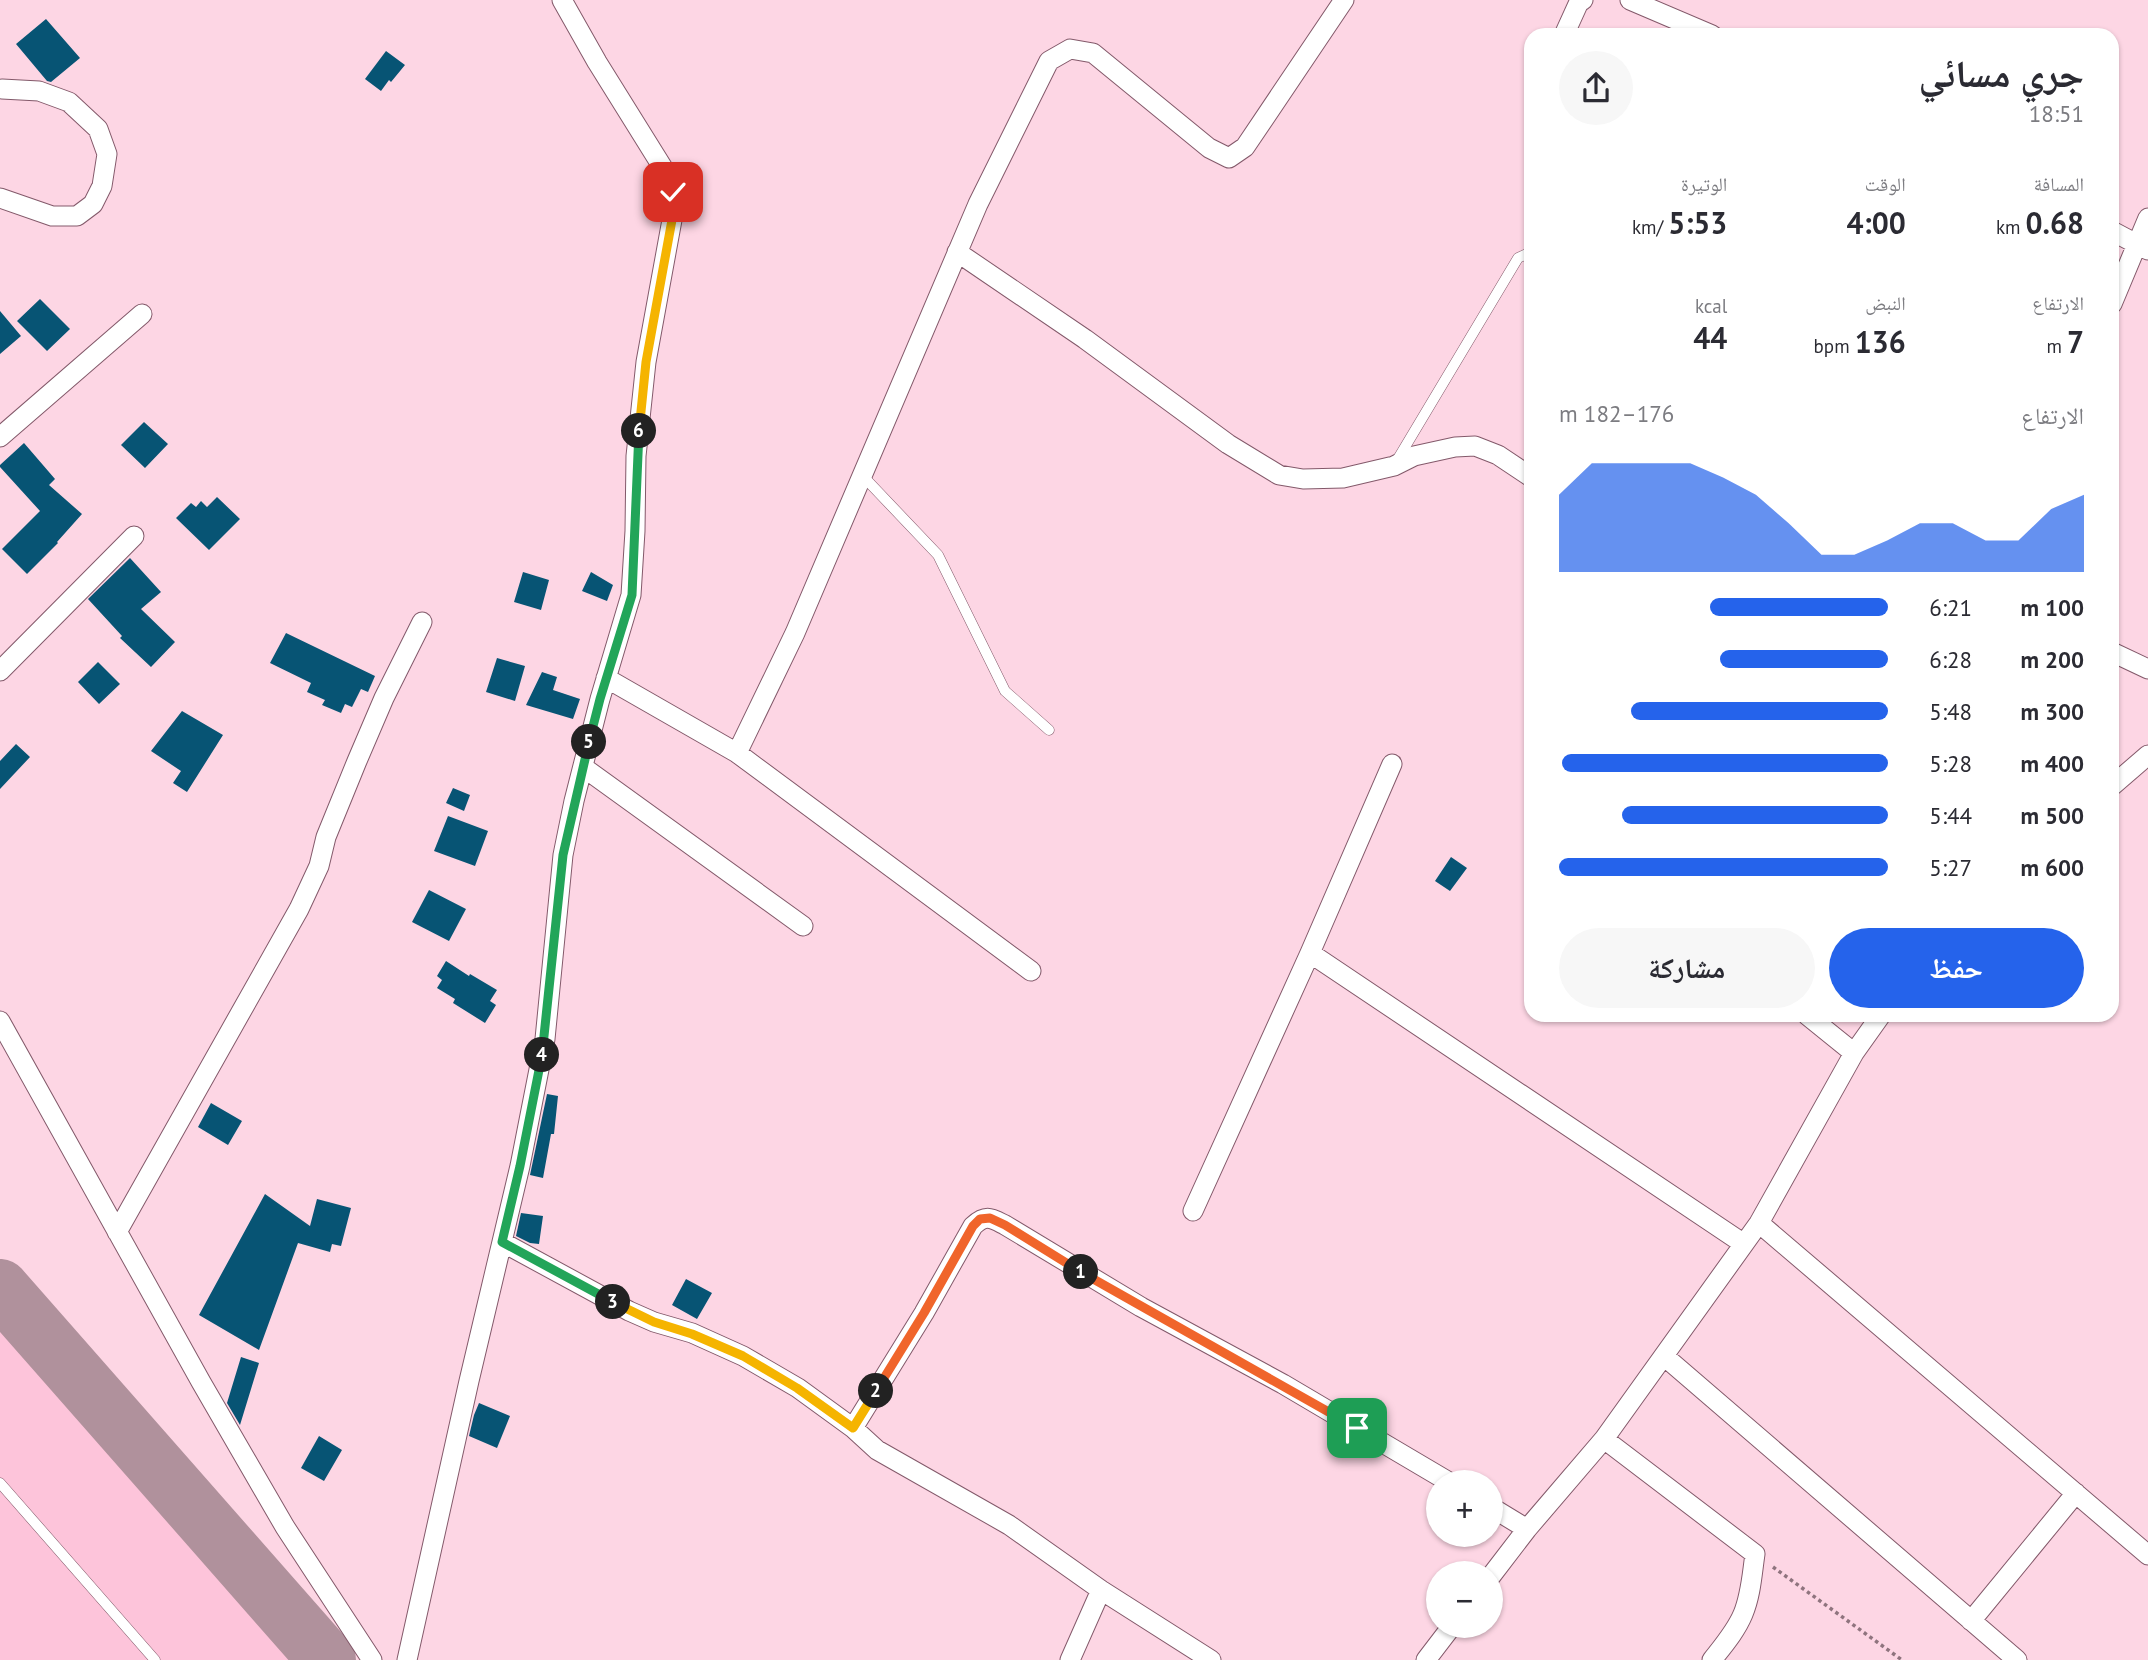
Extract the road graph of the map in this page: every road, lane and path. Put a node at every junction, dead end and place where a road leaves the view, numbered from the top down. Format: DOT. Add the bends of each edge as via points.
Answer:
graph roads {
  1 [pos="562,0"];
  2 [pos="1344,0"];
  3 [pos="1583,0"];
  4 [pos="1630,0"];
  5 [pos="1567,28"];
  6 [pos="1696,28"];
  7 [pos="2,89"];
  8 [pos="0,198"];
  9 [pos="2148,218"];
  10 [pos="2119,235"];
  11 [pos="2143,247"];
  12 [pos="957,252"];
  13 [pos="1524,255"];
  14 [pos="2119,291"];
  15 [pos="142,314"];
  16 [pos="0,437"];
  17 [pos="1394,466"];
  18 [pos="1524,472"];
  19 [pos="861,474"];
  20 [pos="134,536"];
  21 [pos="422,622"];
  22 [pos="2119,655"];
  23 [pos="2148,669"];
  24 [pos="0,671"];
  25 [pos="606,678"];
  26 [pos="1049,730"];
  27 [pos="737,753"];
  28 [pos="2148,755"];
  29 [pos="1392,764"];
  30 [pos="583,767"];
  31 [pos="2119,780"];
  32 [pos="803,926"];
  33 [pos="1310,953"];
  34 [pos="1031,971"];
  35 [pos="0,1021"];
  36 [pos="1816,1022"];
  37 [pos="1876,1022"];
  38 [pos="1854,1053"];
  39 [pos="1193,1211"];
  40 [pos="1759,1223"];
  41 [pos="117,1232"];
  42 [pos="502,1242"];
  43 [pos="1744,1244"];
  44 [pos="1664,1356"];
  45 [pos="853,1428"];
  46 [pos="1604,1439"];
  47 [pos="1429,1470"];
  48 [pos="0,1483"];
  49 [pos="2076,1493"];
  50 [pos="1503,1514"];
  51 [pos="1527,1529"];
  52 [pos="1755,1553"];
  53 [pos="2148,1555"];
  54 [pos="1502,1561"];
  55 [pos="1101,1590"];
  56 [pos="1971,1621"];
  57 [pos="1443,1638"];
  58 [pos="155,1660"];
  59 [pos="372,1660"];
  60 [pos="407,1660"];
  61 [pos="1070,1660"];
  62 [pos="1211,1660"];
  63 [pos="1426,1660"];
  64 [pos="1712,1660"];
  65 [pos="1902,1660"];
  66 [pos="2017,1660"];
  1 -- 25 [label="street" via="668,176 673,192 636,456 632,595"];
  2 -- 12 [label="street" via="1245,147 1229,158 1209,148 1093,53 1070,49 1049,61"];
  3 -- 5 [label="street"];
  4 -- 6 [label="street"];
  7 -- 8 [label="street" via="39,91 69,102 98,130 107,154 102,186 93,204 77,216 52,216"];
  9 -- 11 [label="street"];
  10 -- 11 [label="street"];
  11 -- 14 [label="street"];
  12 -- 17 [label="street" via="1228,444 1279,475 1343,478"];
  12 -- 19 [label="street"];
  13 -- 17 [label="lane" via="1518,258"];
  15 -- 16 [label="street"];
  17 -- 18 [label="street" via="1414,456 1475,446"];
  19 -- 26 [label="lane" via="938,555 1005,691"];
  19 -- 27 [label="street"];
  20 -- 24 [label="street"];
  21 -- 41 [label="street" via="352,772 309,888"];
  22 -- 23 [label="street"];
  25 -- 27 [label="street"];
  25 -- 30 [label="street"];
  27 -- 34 [label="street"];
  28 -- 31 [label="street"];
  29 -- 33 [label="street"];
  30 -- 32 [label="street"];
  30 -- 42 [label="street" via="563,855 545,1040"];
  33 -- 39 [label="street"];
  33 -- 43 [label="street"];
  35 -- 41 [label="street"];
  36 -- 38 [label="street"];
  37 -- 38 [label="street"];
  38 -- 40 [label="street"];
  40 -- 43 [label="street"];
  40 -- 49 [label="street"];
  41 -- 59 [label="street" via="285,1527"];
  42 -- 45 [label="street" via="629,1311 743,1356"];
  42 -- 60 [label="street"];
  43 -- 44 [label="street"];
  44 -- 46 [label="street"];
  44 -- 56 [label="street"];
  45 -- 47 [label="street" via="973,1226 990,1218"];
  45 -- 55 [label="street" via="877,1450 1009,1525"];
  46 -- 51 [label="street"];
  46 -- 52 [label="street"];
  48 -- 58 [label="lane"];
  49 -- 53 [label="street"];
  49 -- 56 [label="street"];
  50 -- 51 [label="street"];
  51 -- 54 [label="street"];
  52 -- 64 [label="street" via="1743,1614"];
  52 -- 65 [label="path"];
  55 -- 61 [label="street"];
  55 -- 62 [label="street"];
  56 -- 66 [label="street"];
  57 -- 63 [label="street"];
}
